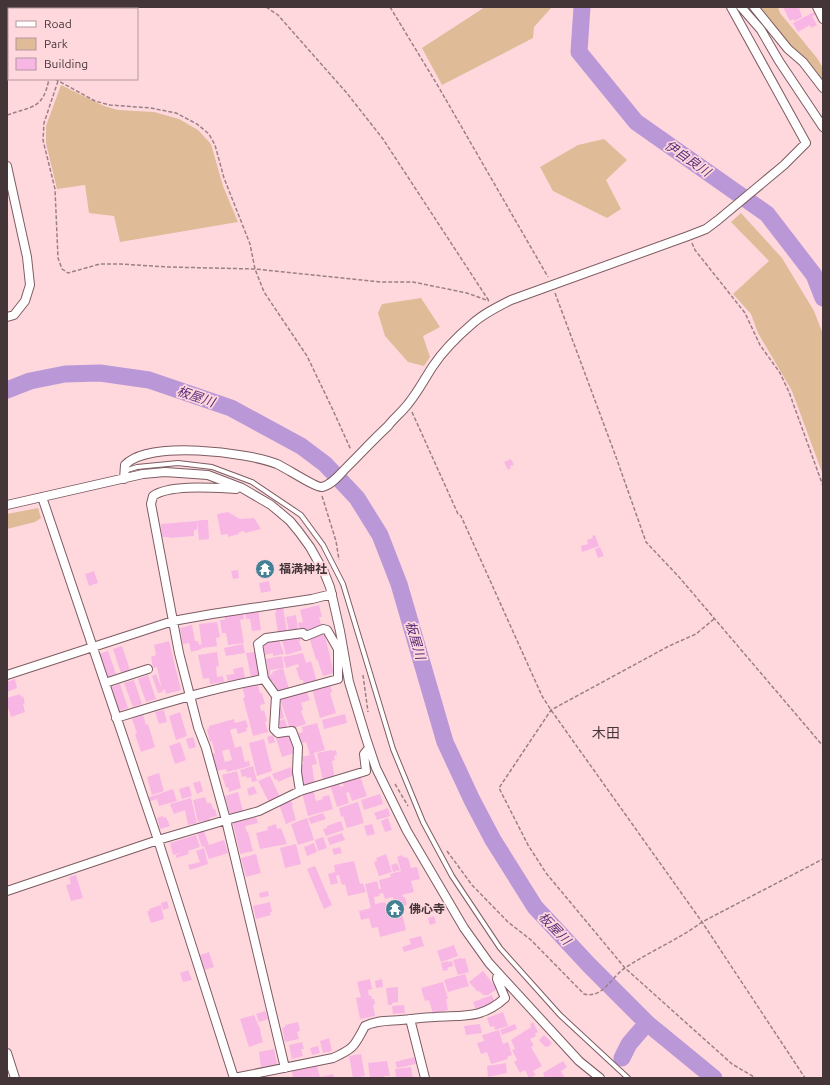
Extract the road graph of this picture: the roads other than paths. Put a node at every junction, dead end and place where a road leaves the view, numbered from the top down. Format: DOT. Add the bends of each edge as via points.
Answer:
graph roads {
  1 [pos="732,7"];
  2 [pos="741,7"];
  3 [pos="754,7"];
  4 [pos="817,7"];
  5 [pos="823,19"];
  6 [pos="823,88"];
  7 [pos="823,127"];
  8 [pos="7,166"];
  9 [pos="7,317"];
  10 [pos="124,475"];
  11 [pos="242,488"];
  12 [pos="42,497"];
  13 [pos="7,505"];
  14 [pos="332,594"];
  15 [pos="173,621"];
  16 [pos="92,647"];
  17 [pos="340,648"];
  18 [pos="148,669"];
  19 [pos="7,675"];
  20 [pos="264,679"];
  21 [pos="105,683"];
  22 [pos="190,695"];
  23 [pos="276,696"];
  24 [pos="116,718"];
  25 [pos="369,748"];
  26 [pos="300,791"];
  27 [pos="226,820"];
  28 [pos="158,840"];
  29 [pos="7,890"];
  30 [pos="498,973"];
  31 [pos="410,1019"];
  32 [pos="7,1053"];
  33 [pos="286,1068"];
  34 [pos="15,1078"];
  35 [pos="234,1078"];
  36 [pos="425,1078"];
  37 [pos="600,1078"];
  38 [pos="628,1078"];
  1 -- 10 [label="street" via="806,143 784,165 718,220 706,229 494,308 472,323 434,364 408,404 352,463 330,484 321,488 276,464 256,458 198,451 154,453 133,459 125,466"];
  2 -- 7 [label="street" via="761,30"];
  3 -- 6 [label="street"];
  4 -- 5 [label="street"];
  8 -- 9 [label="street" via="30,285 25,301 14,315"];
  10 -- 11 [label="street" via="165,472 208,475"];
  10 -- 12 [label="street"];
  10 -- 38 [label="lane" via="137,467 178,463 212,467 252,482 301,515 323,545 343,584 393,750 423,822 452,876 500,948 560,1015"];
  11 -- 14 [label="street" via="271,505 290,521 310,547 324,572"];
  11 -- 15 [label="street" via="193,487 158,492 153,496 151,504"];
  12 -- 13 [label="street"];
  12 -- 16 [label="street"];
  14 -- 15 [label="street"];
  14 -- 17 [label="street"];
  15 -- 16 [label="street"];
  15 -- 22 [label="street"];
  16 -- 19 [label="street"];
  16 -- 21 [label="street"];
  17 -- 20 [label="street" via="327,630 323,629 306,636 303,633 266,638 258,644"];
  17 -- 23 [label="street" via="338,679"];
  17 -- 25 [label="street"];
  18 -- 21 [label="street"];
  20 -- 22 [label="street"];
  20 -- 23 [label="street"];
  21 -- 24 [label="street"];
  22 -- 24 [label="street"];
  22 -- 27 [label="street"];
  23 -- 26 [label="street" via="274,729 278,733 292,731 298,747 297,772"];
  24 -- 28 [label="street"];
  25 -- 26 [label="street" via="364,754 366,771"];
  25 -- 30 [label="street" via="407,832 464,928"];
  26 -- 27 [label="street" via="259,811"];
  27 -- 28 [label="street"];
  27 -- 33 [label="street"];
  28 -- 29 [label="street"];
  28 -- 35 [label="street"];
  30 -- 31 [label="street" via="497,979 505,998 495,1007 472,1015"];
  30 -- 37 [label="street" via="579,1061"];
  31 -- 33 [label="street" via="376,1022 365,1026 354,1046 346,1052 333,1058"];
  31 -- 36 [label="street"];
  32 -- 34 [label="street"];
  33 -- 35 [label="street"];
}
